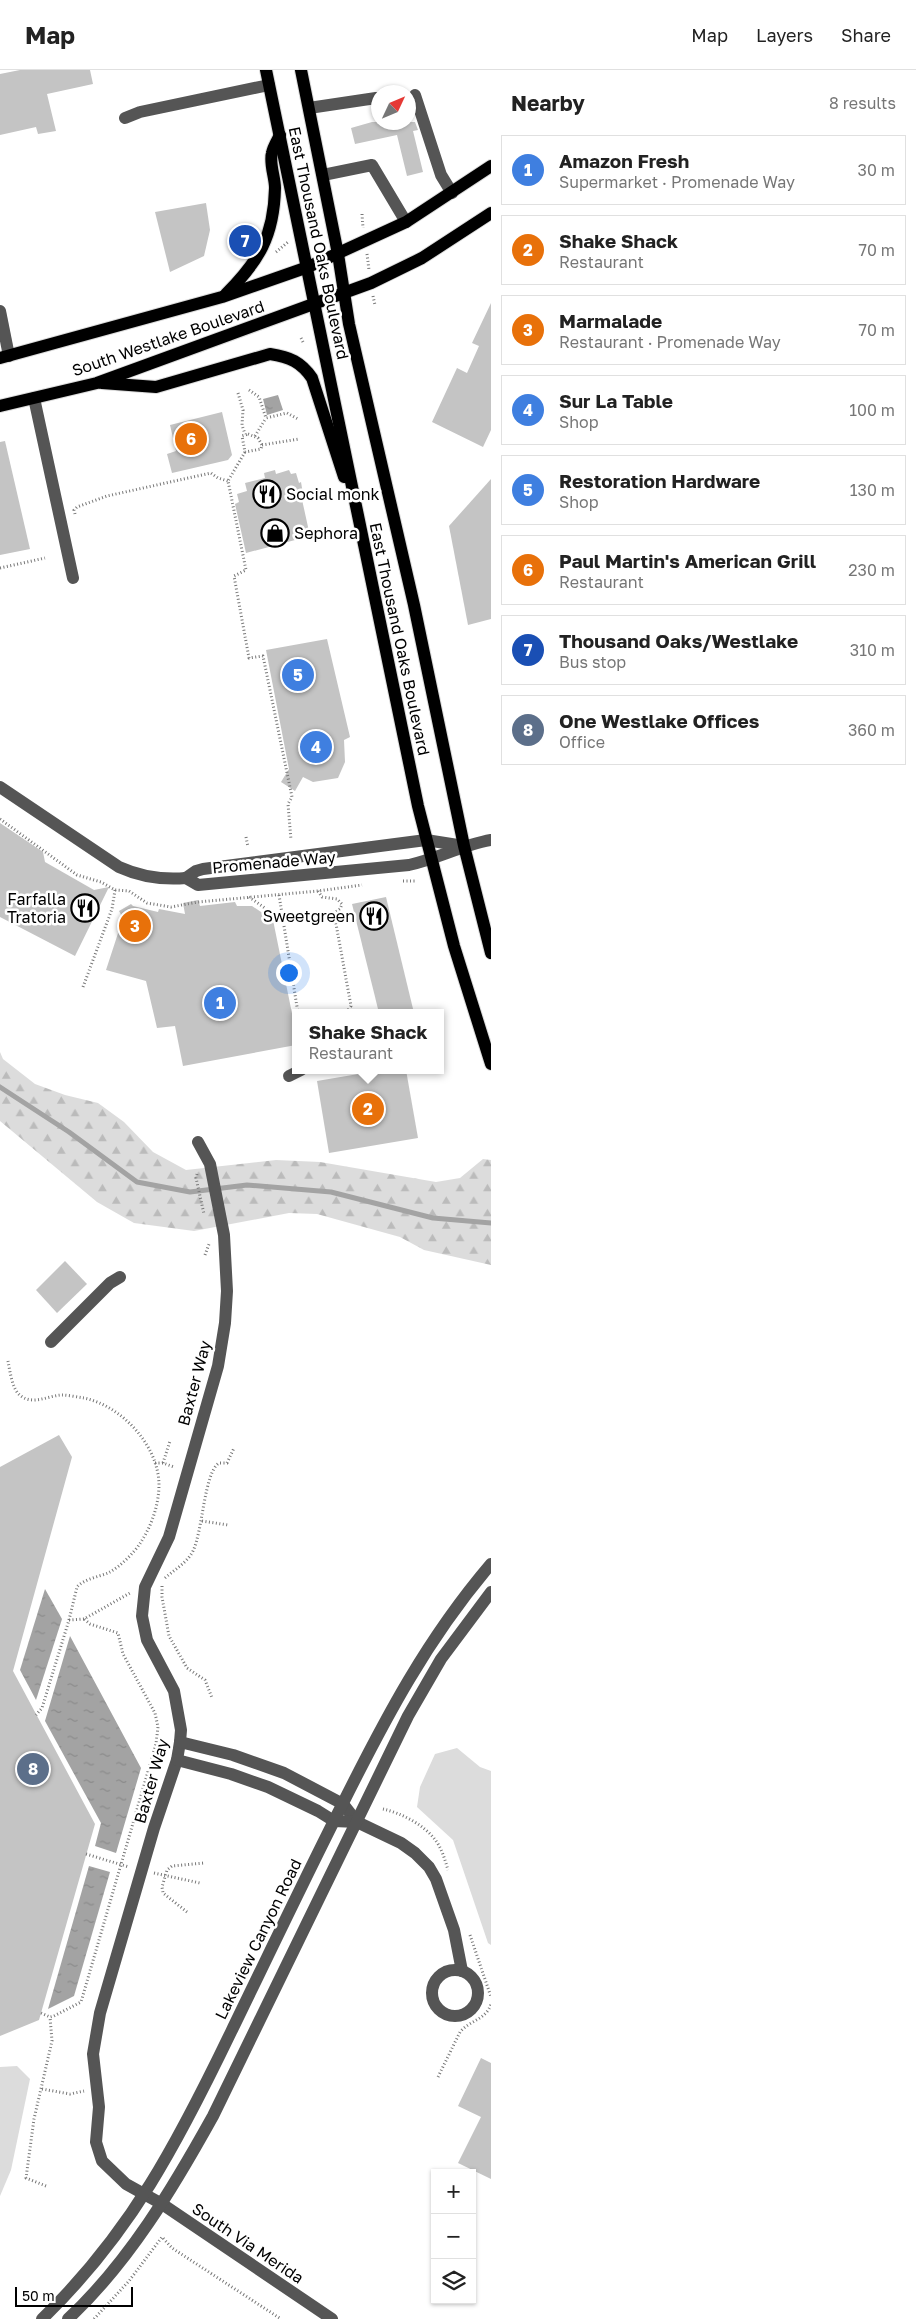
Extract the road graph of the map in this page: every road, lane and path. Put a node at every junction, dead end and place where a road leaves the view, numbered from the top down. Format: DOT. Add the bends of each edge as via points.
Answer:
graph roads {
  1 [pos="266,70"];
  2 [pos="301,70"];
  3 [pos="269,85"];
  4 [pos="416,98"];
  5 [pos="371,99"];
  6 [pos="309,108"];
  7 [pos="125,118"];
  8 [pos="280,135"];
  9 [pos="491,166"];
  10 [pos="323,175"];
  11 [pos="452,193"];
  12 [pos="491,213"];
  13 [pos="362,214"];
  14 [pos="406,222"];
  15 [pos="289,242"];
  16 [pos="365,242"];
  17 [pos="274,254"];
  18 [pos="338,254"];
  19 [pos="308,266"];
  20 [pos="371,283"];
  21 [pos="344,293"];
  22 [pos="222,297"];
  23 [pos="315,302"];
  24 [pos="375,305"];
  25 [pos="0,311"];
  26 [pos="301,338"];
  27 [pos="304,344"];
  28 [pos="4,357"];
  29 [pos="97,383"];
  30 [pos="249,390"];
  31 [pos="238,393"];
  32 [pos="34,398"];
  33 [pos="0,406"];
  34 [pos="266,418"];
  35 [pos="298,419"];
  36 [pos="244,434"];
  37 [pos="255,436"];
  38 [pos="299,439"];
  39 [pos="262,446"];
  40 [pos="246,452"];
  41 [pos="228,481"];
  42 [pos="357,513"];
  43 [pos="76,519"];
  44 [pos="45,558"];
  45 [pos="0,568"];
  46 [pos="74,578"];
  47 [pos="0,786"];
  48 [pos="246,837"];
  49 [pos="291,840"];
  50 [pos="426,840"];
  51 [pos="491,840"];
  52 [pos="464,846"];
  53 [pos="248,847"];
  54 [pos="431,860"];
  55 [pos="186,878"];
  56 [pos="116,890"];
  57 [pos="318,892"];
  58 [pos="279,895"];
  59 [pos="249,897"];
  60 [pos="283,920"];
  61 [pos="491,952"];
  62 [pos="82,986"];
  63 [pos="297,1009"];
  64 [pos="348,1009"];
  65 [pos="491,1064"];
  66 [pos="293,1074"];
  67 [pos="289,1076"];
  68 [pos="198,1142"];
  69 [pos="196,1178"];
  70 [pos="204,1215"];
  71 [pos="209,1243"];
  72 [pos="205,1255"];
  73 [pos="120,1277"];
  74 [pos="52,1342"];
  75 [pos="8,1361"];
  76 [pos="170,1441"];
  77 [pos="234,1448"];
  78 [pos="163,1462"];
  79 [pos="155,1463"];
  80 [pos="174,1467"];
  81 [pos="202,1521"];
  82 [pos="228,1525"];
  83 [pos="491,1564"];
  84 [pos="130,1592"];
  85 [pos="491,1592"];
  86 [pos="84,1619"];
  87 [pos="70,1620"];
  88 [pos="212,1698"];
  89 [pos="36,1715"];
  90 [pos="180,1742"];
  91 [pos="177,1760"];
  92 [pos="152,1764"];
  93 [pos="157,1766"];
  94 [pos="343,1804"];
  95 [pos="334,1821"];
  96 [pos="357,1822"];
  97 [pos="204,1863"];
  98 [pos="172,1878"];
  99 [pos="200,1883"];
  100 [pos="187,1912"];
  101 [pos="462,1971"];
  102 [pos="491,2004"];
  103 [pos="490,2010"];
  104 [pos="42,2013"];
  105 [pos="50,2016"];
  106 [pos="438,2077"];
  107 [pos="42,2089"];
  108 [pos="98,2089"];
  109 [pos="46,2186"];
  110 [pos="145,2195"];
  111 [pos="162,2204"];
  112 [pos="42,2319"];
  113 [pos="68,2319"];
  114 [pos="94,2319"];
  115 [pos="282,2319"];
  116 [pos="332,2319"];
  1 -- 3 [label="main road, East Thousand Oaks Boulevard"];
  2 -- 6 [label="main road, East Thousand Oaks Boulevard"];
  3 -- 7 [label="street"];
  3 -- 8 [label="main road, East Thousand Oaks Boulevard"];
  4 -- 11 [label="street" via="441,175"];
  5 -- 6 [label="street"];
  6 -- 10 [label="main road, East Thousand Oaks Boulevard"];
  8 -- 19 [label="main road, East Thousand Oaks Boulevard"];
  8 -- 22 [label="main road" via="271,154 274,199 262,249 249,271"];
  9 -- 11 [label="main road, South Westlake Boulevard"];
  10 -- 14 [label="street" via="372,165"];
  10 -- 18 [label="main road, East Thousand Oaks Boulevard"];
  11 -- 14 [label="main road, South Westlake Boulevard"];
  12 -- 20 [label="main road, South Westlake Boulevard" via="422,258"];
  13 -- 16 [label="path"];
  14 -- 16 [label="main road, South Westlake Boulevard"];
  15 -- 17 [label="path"];
  16 -- 18 [label="main road, South Westlake Boulevard"];
  16 -- 20 [label="path"];
  18 -- 19 [label="main road, South Westlake Boulevard"];
  18 -- 21 [label="main road, East Thousand Oaks Boulevard"];
  19 -- 22 [label="main road, South Westlake Boulevard"];
  19 -- 23 [label="main road, East Thousand Oaks Boulevard"];
  20 -- 21 [label="main road, South Westlake Boulevard"];
  20 -- 24 [label="path"];
  21 -- 23 [label="main road, South Westlake Boulevard"];
  21 -- 52 [label="main road, East Thousand Oaks Boulevard"];
  22 -- 28 [label="main road, South Westlake Boulevard"];
  23 -- 29 [label="main road, South Westlake Boulevard"];
  23 -- 42 [label="main road, East Thousand Oaks Boulevard"];
  25 -- 28 [label="street"];
  26 -- 27 [label="path"];
  29 -- 32 [label="main road, South Westlake Boulevard"];
  29 -- 42 [label="main road" via="156,387 270,354 289,358 305,368 312,378 334,452"];
  30 -- 34 [label="path" via="259,397"];
  31 -- 36 [label="path"];
  32 -- 33 [label="main road, South Westlake Boulevard"];
  32 -- 46 [label="street"];
  34 -- 35 [label="path" via="287,413"];
  34 -- 37 [label="path"];
  36 -- 37 [label="path"];
  36 -- 40 [label="path" via="241,440"];
  37 -- 39 [label="path"];
  38 -- 39 [label="path"];
  39 -- 40 [label="path" via="258,451"];
  40 -- 41 [label="path"];
  41 -- 43 [label="path" via="211,473 107,496 77,507 74,510"];
  41 -- 49 [label="path" via="246,570 234,576 235,589 250,658 263,656 292,797 288,804"];
  42 -- 50 [label="main road, East Thousand Oaks Boulevard"];
  44 -- 45 [label="path"];
  47 -- 55 [label="street" via="133,874 166,880"];
  48 -- 53 [label="path"];
  50 -- 52 [label="street, Promenade Way"];
  50 -- 54 [label="main road, East Thousand Oaks Boulevard"];
  50 -- 55 [label="street, Promenade Way" via="203,869"];
  51 -- 52 [label="street, Promenade Way"];
  52 -- 54 [label="street, Promenade Way"];
  52 -- 61 [label="main road, East Thousand Oaks Boulevard"];
  54 -- 55 [label="street, Promenade Way" via="311,876 198,885"];
  54 -- 65 [label="main road, East Thousand Oaks Boulevard" via="456,956"];
  56 -- 62 [label="path"];
  57 -- 64 [label="path" via="322,897 337,899 342,904 334,913"];
  58 -- 60 [label="path"];
  59 -- 60 [label="path"];
  60 -- 63 [label="path"];
  66 -- 67 [label="street"];
  68 -- 90 [label="street, Baxter Way" via="210,1164 226,1250 225,1323 218,1366 169,1538 145,1586 142,1616 150,1647 174,1691"];
  69 -- 70 [label="path"];
  71 -- 72 [label="path"];
  73 -- 74 [label="street" via="110,1283"];
  75 -- 79 [label="path" via="19,1396 30,1401 63,1395 108,1407 126,1419 142,1438"];
  76 -- 78 [label="path"];
  77 -- 81 [label="path" via="228,1463 219,1463 210,1472"];
  78 -- 79 [label="path"];
  78 -- 80 [label="path"];
  79 -- 87 [label="path" via="158,1501 141,1542 110,1572 78,1585"];
  81 -- 82 [label="path"];
  81 -- 88 [label="path" via="192,1553 163,1580 162,1598 169,1636 187,1668 206,1680"];
  83 -- 94 [label="street, Lakeview Canyon Road" via="445,1621 415,1666"];
  84 -- 86 [label="path"];
  85 -- 96 [label="street" via="427,1683"];
  86 -- 87 [label="path"];
  86 -- 92 [label="path" via="118,1633 123,1654 155,1713 158,1727"];
  87 -- 89 [label="path" via="42,1708"];
  90 -- 91 [label="street, Baxter Way"];
  90 -- 94 [label="street" via="233,1755 284,1773"];
  91 -- 95 [label="street" via="268,1787"];
  91 -- 108 [label="street, Baxter Way" via="100,2013 93,2054"];
  92 -- 93 [label="path"];
  92 -- 105 [label="path" via="81,2002"];
  94 -- 95 [label="street, Lakeview Canyon Road"];
  94 -- 96 [label="street"];
  95 -- 96 [label="street"];
  95 -- 110 [label="street, Lakeview Canyon Road" via="191,2115"];
  96 -- 101 [label="street" via="401,1843 428,1866 436,1879 454,1930"];
  96 -- 111 [label="street" via="213,2116"];
  97 -- 100 [label="path" via="172,1866 167,1870 163,1892"];
  98 -- 99 [label="path"];
  102 -- 103 [label="path"];
  103 -- 106 [label="path" via="460,2032"];
  104 -- 105 [label="path"];
  105 -- 107 [label="path" via="52,2041"];
  107 -- 108 [label="path" via="70,2094"];
  107 -- 109 [label="path" via="34,2119 26,2178"];
  108 -- 110 [label="street, Baxter Way" via="96,2142 102,2161"];
  110 -- 111 [label="street, South Via Merida"];
  110 -- 112 [label="street, Lakeview Canyon Road" via="98,2260"];
  111 -- 113 [label="street" via="119,2262"];
  111 -- 116 [label="street, South Via Merida"];
  114 -- 115 [label="path" via="162,2237 172,2248"];
}
